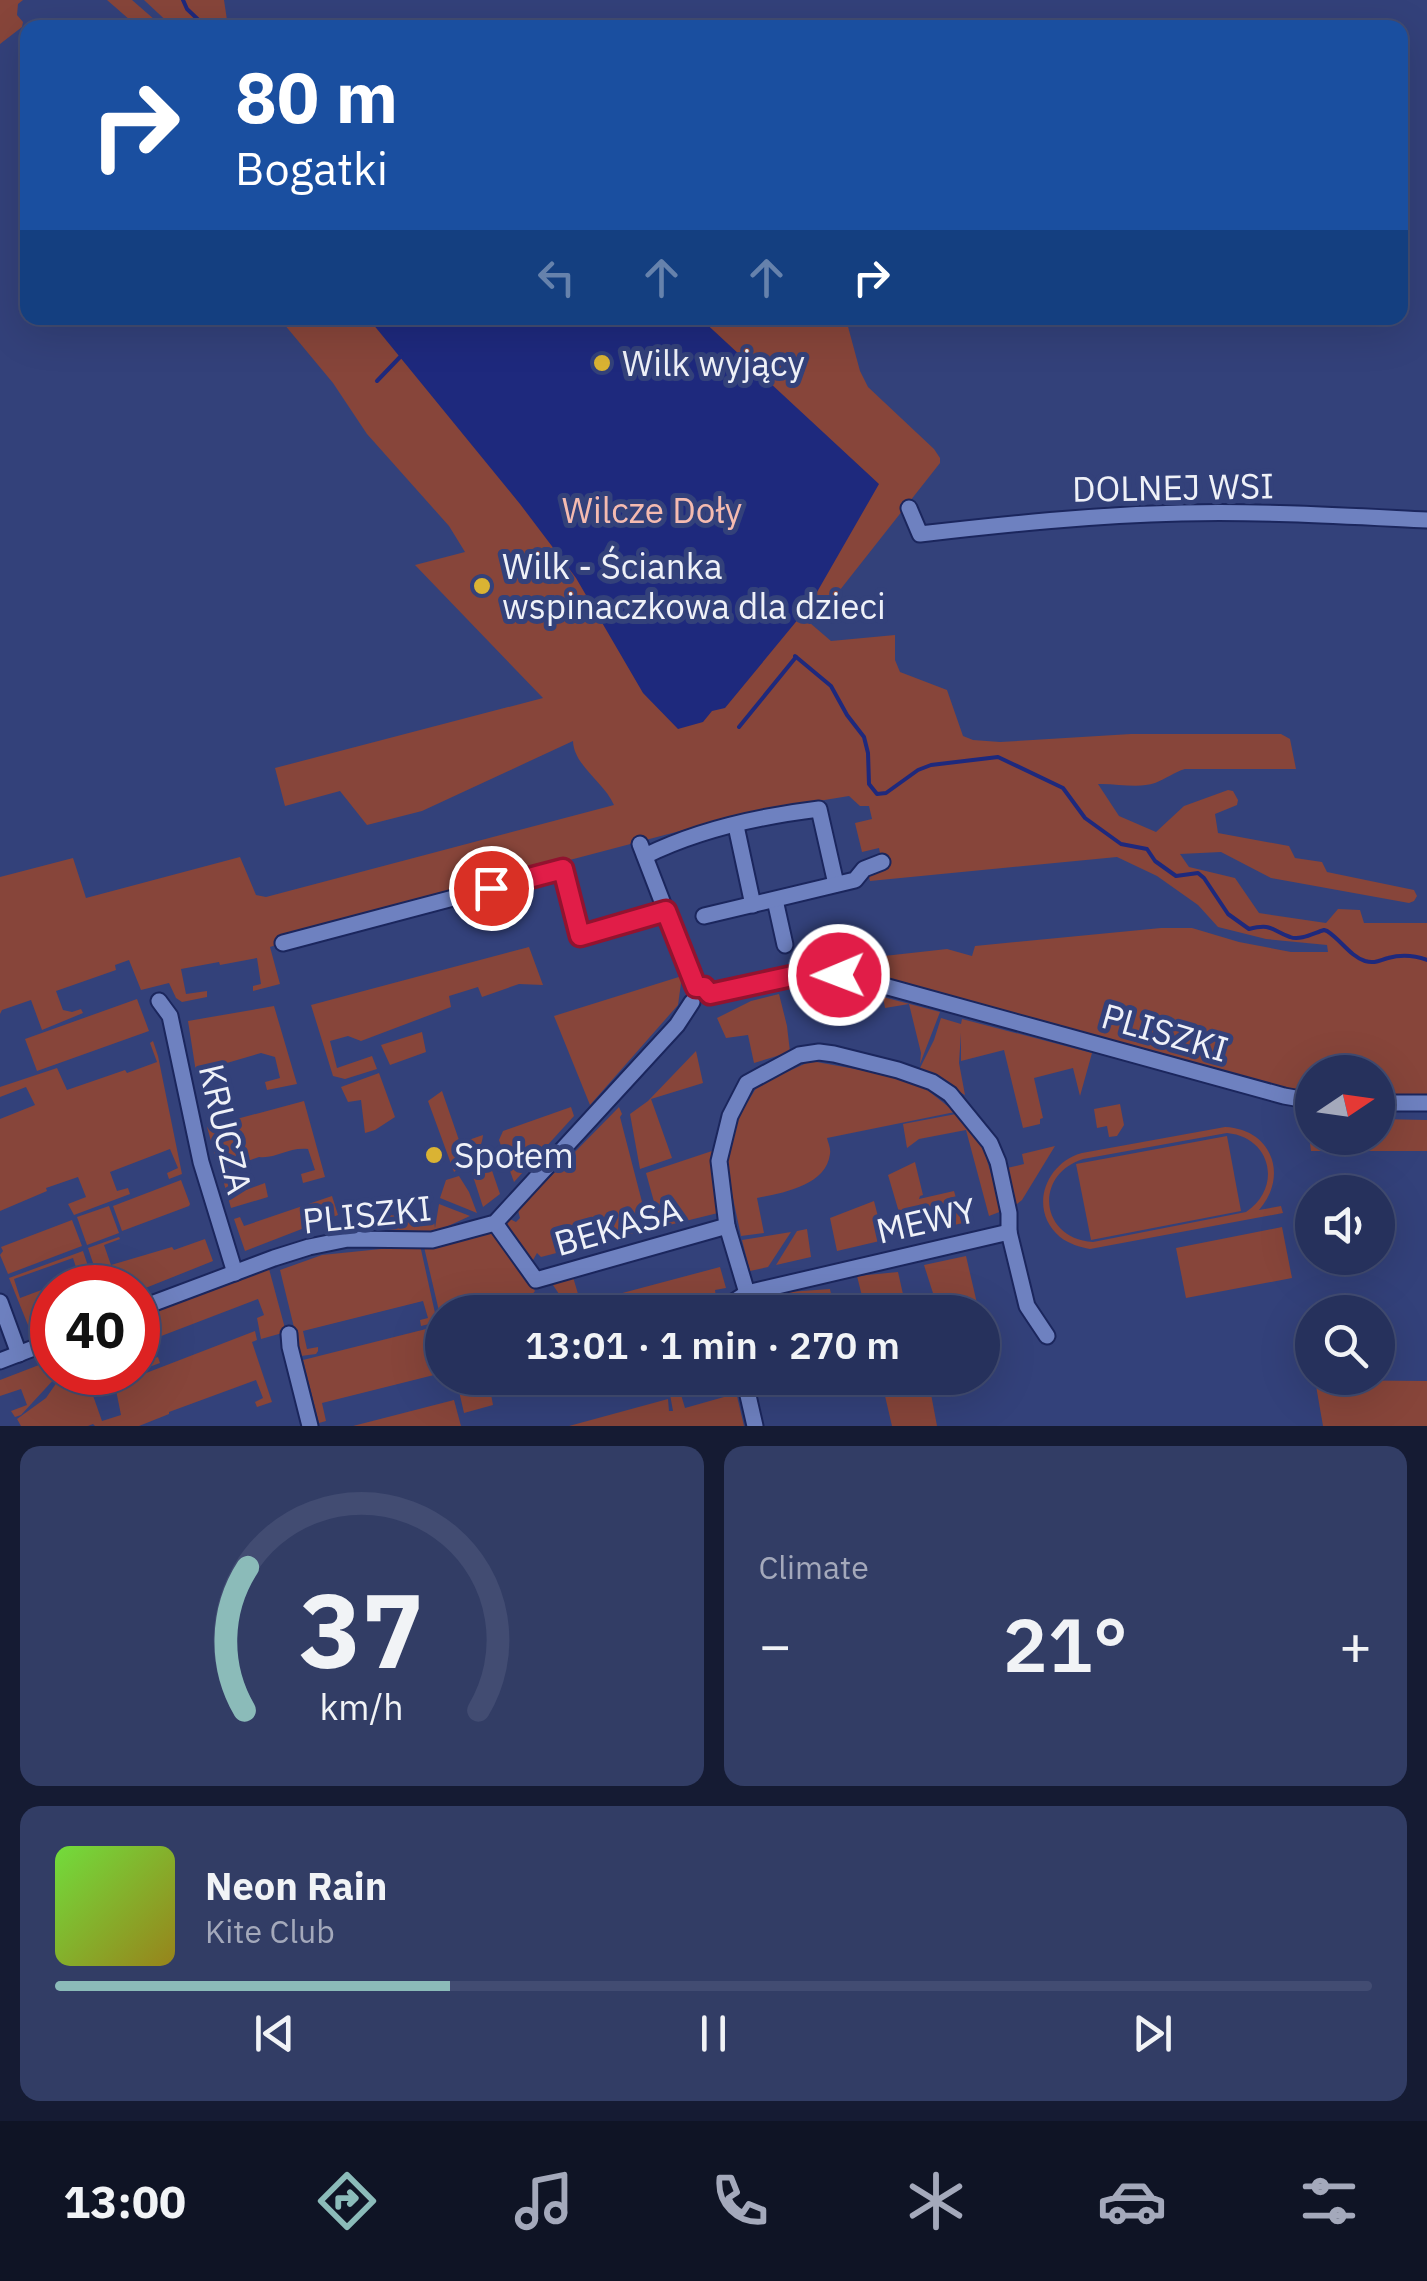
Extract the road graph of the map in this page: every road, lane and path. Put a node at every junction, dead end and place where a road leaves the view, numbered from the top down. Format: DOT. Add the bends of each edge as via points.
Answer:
graph roads {
  1 [pos="909,508"];
  2 [pos="1427,520"];
  3 [pos="736,826"];
  4 [pos="882,862"];
  5 [pos="836,884"];
  6 [pos="775,900"];
  7 [pos="753,905"];
  8 [pos="666,911"];
  9 [pos="704,916"];
  10 [pos="283,943"];
  11 [pos="785,946"];
  12 [pos="699,994"];
  13 [pos="159,1001"];
  14 [pos="1295,1098"];
  15 [pos="1395,1103"];
  16 [pos="1427,1103"];
  17 [pos="495,1223"];
  18 [pos="727,1226"];
  19 [pos="1009,1232"];
  20 [pos="235,1273"];
  21 [pos="747,1292"];
  22 [pos="743,1295"];
  23 [pos="0,1302"];
  24 [pos="160,1302"];
  25 [pos="289,1334"];
  26 [pos="1047,1336"];
  27 [pos="30,1350"];
  28 [pos="19,1354"];
  29 [pos="0,1361"];
  30 [pos="748,1395"];
  31 [pos="310,1426"];
  32 [pos="755,1426"];
  1 -- 2 [label="street, DOLNEJ WSI" via="920,534 1181,513"];
  3 -- 5 [label="street" via="819,809"];
  3 -- 7 [label="street"];
  3 -- 8 [label="street" via="642,850"];
  4 -- 5 [label="street"];
  5 -- 6 [label="street"];
  6 -- 7 [label="street"];
  6 -- 11 [label="street"];
  7 -- 9 [label="street"];
  8 -- 10 [label="street" via="580,936 563,869"];
  8 -- 12 [label="street"];
  12 -- 14 [label="street, PLISZKI" via="797,975 848,976"];
  12 -- 17 [label="street"];
  13 -- 20 [label="street, KRUCZA" via="170,1016 200,1162"];
  15 -- 16 [label="street"];
  17 -- 18 [label="street, BEKASA" via="536,1280"];
  17 -- 20 [label="street, PLISZKI" via="432,1240 348,1239 310,1246"];
  18 -- 19 [label="street, BEKASA" via="719,1161 747,1083 819,1052 917,1076 950,1094 990,1143"];
  18 -- 21 [label="street, BEKASA"];
  19 -- 21 [label="street, MEWY"];
  19 -- 26 [label="street, MEWY" via="1027,1306"];
  20 -- 24 [label="street, PLISZKI"];
  21 -- 22 [label="street"];
  23 -- 28 [label="street"];
  25 -- 31 [label="street"];
  27 -- 28 [label="street"];
  28 -- 29 [label="street"];
  30 -- 32 [label="street"];
}
